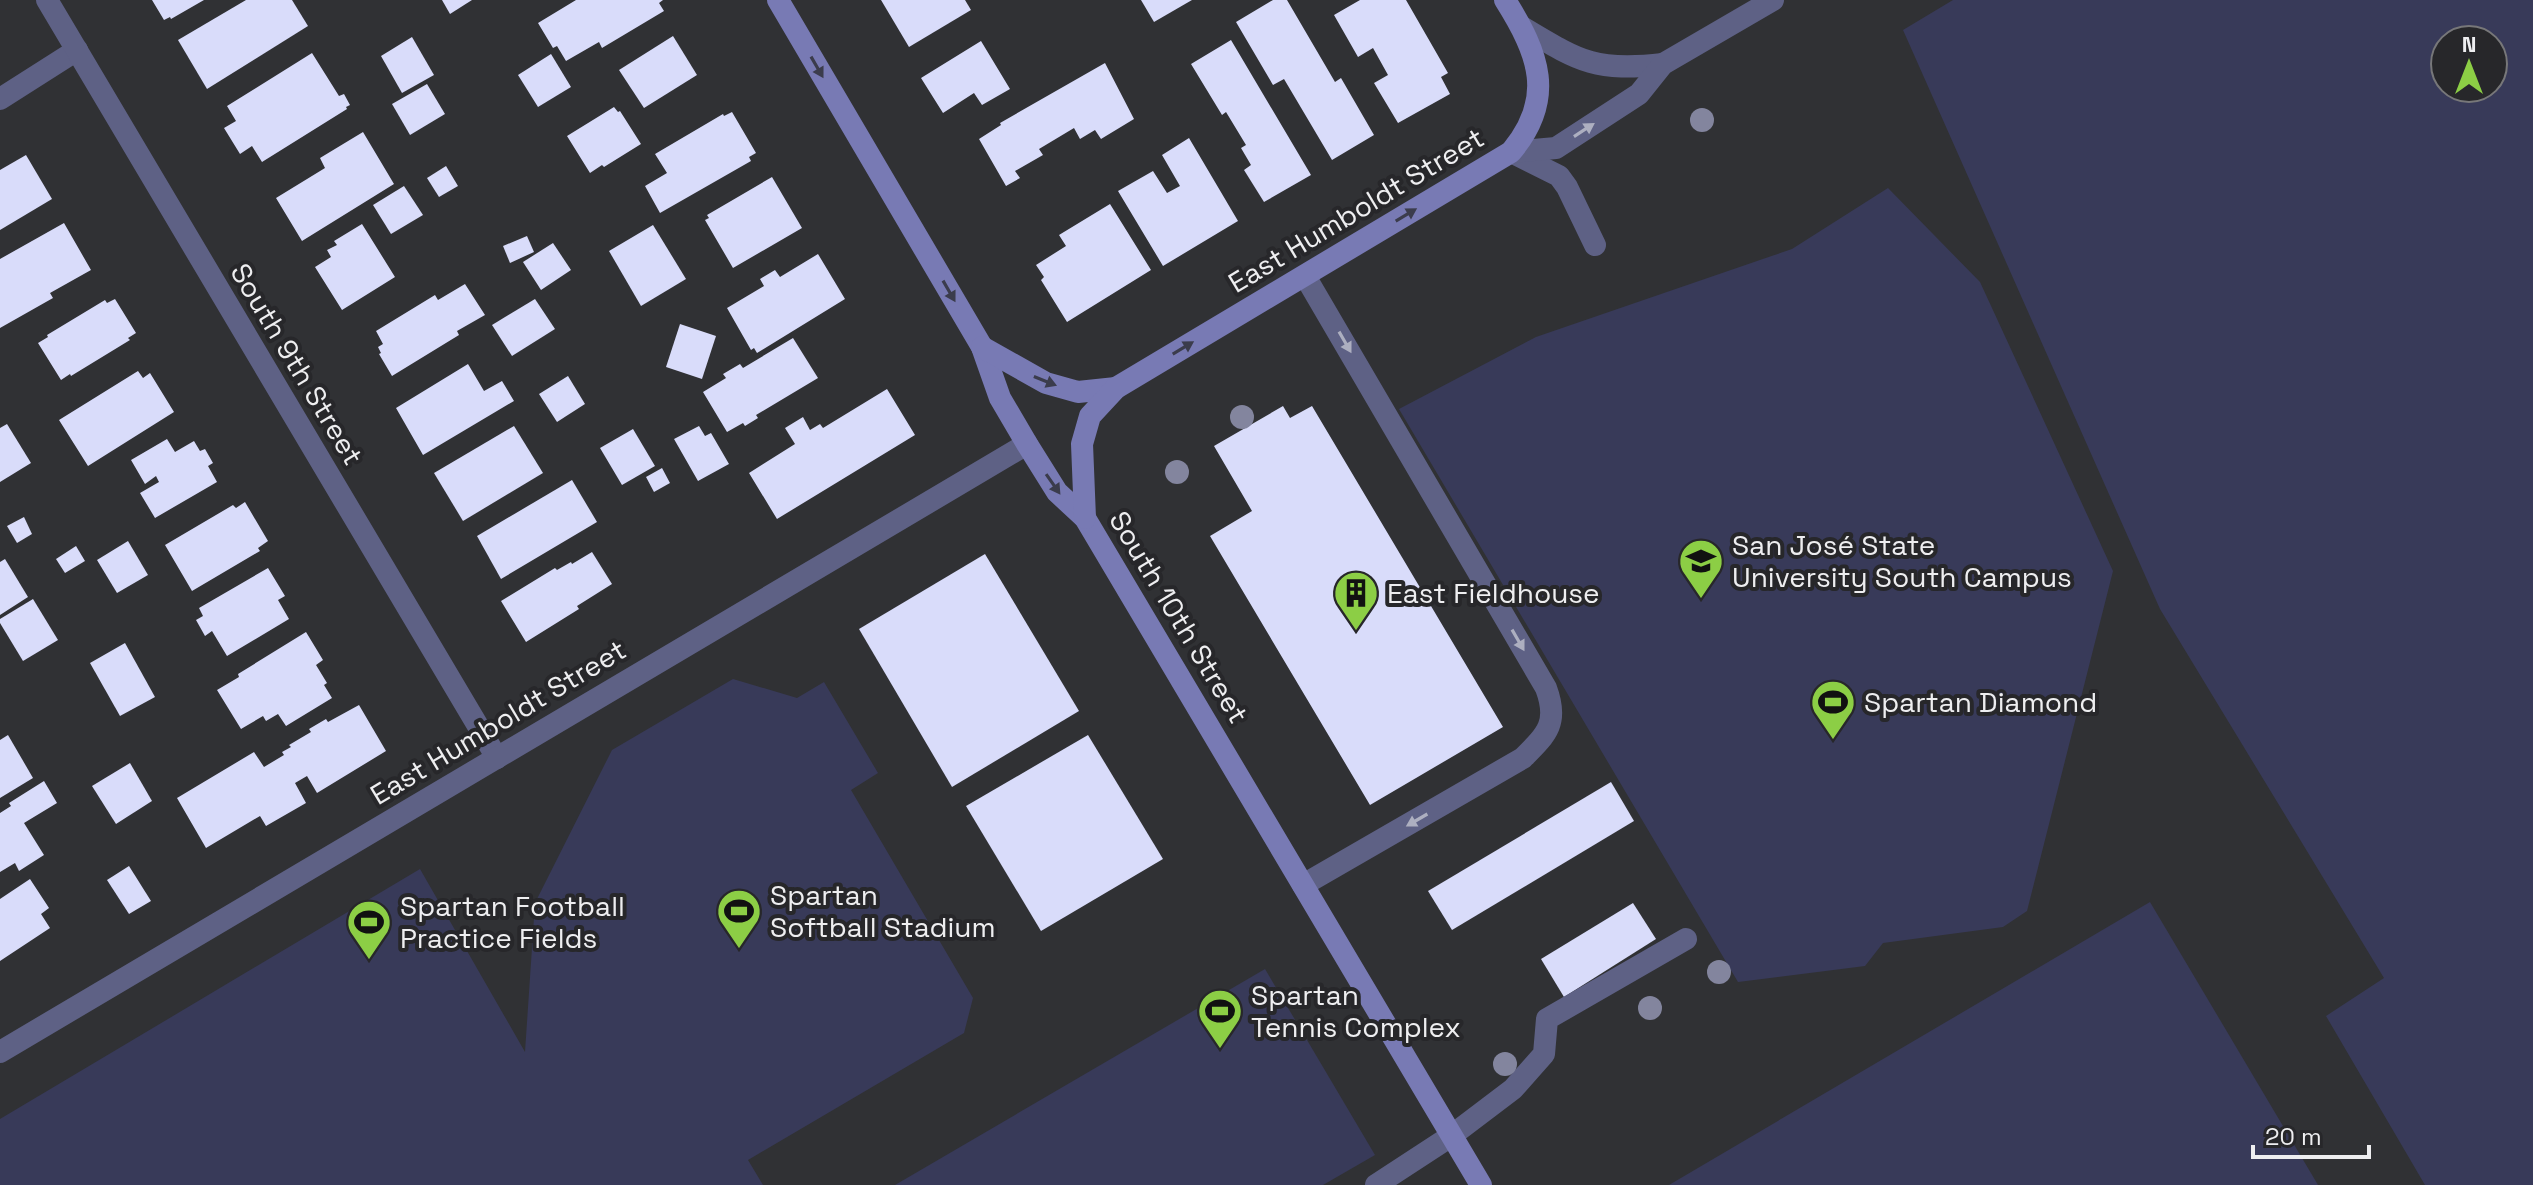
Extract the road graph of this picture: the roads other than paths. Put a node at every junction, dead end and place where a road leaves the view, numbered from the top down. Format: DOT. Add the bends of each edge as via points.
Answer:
graph roads {
  1 [pos="47,0"];
  2 [pos="778,0"];
  3 [pos="1505,0"];
  4 [pos="1773,0"];
  5 [pos="1522,27"];
  6 [pos="77,50"];
  7 [pos="1663,64"];
  8 [pos="0,99"];
  9 [pos="1511,152"];
  10 [pos="1595,245"];
  11 [pos="1305,276"];
  12 [pos="982,347"];
  13 [pos="1116,388"];
  14 [pos="1027,444"];
  15 [pos="1085,518"];
  16 [pos="497,758"];
  17 [pos="1303,885"];
  18 [pos="1686,939"];
  19 [pos="0,1052"];
  20 [pos="1451,1136"];
  21 [pos="1376,1185"];
  22 [pos="1481,1185"];
  1 -- 6 [label="street, South 9th Street"];
  2 -- 12 [label="main road, South 10th Street, one-way"];
  3 -- 5 [label="main road"];
  4 -- 7 [label="street, East Humboldt Street"];
  5 -- 7 [label="street, East Humboldt Street" via="1596,66"];
  5 -- 9 [label="main road" via="1536,59 1538,87 1525,136"];
  6 -- 8 [label="street"];
  6 -- 16 [label="street, South 9th Street"];
  9 -- 7 [label="street, East Humboldt Street, one-way" via="1556,148 1639,94"];
  9 -- 10 [label="street" via="1559,176"];
  11 -- 9 [label="main road, East Humboldt Street, one-way"];
  13 -- 11 [label="main road, East Humboldt Street, one-way"];
  11 -- 17 [label="street, one-way" via="1553,706 1551,725 1523,758"];
  12 -- 13 [label="main road, East Humboldt Street, one-way" via="1046,383 1078,392"];
  12 -- 14 [label="main road, South 10th Street" via="1000,398"];
  13 -- 15 [label="main road, East Humboldt Street" via="1090,416 1082,444"];
  14 -- 15 [label="main road, South 10th Street, one-way" via="1057,492"];
  14 -- 16 [label="street, East Humboldt Street"];
  15 -- 17 [label="main road, South 10th Street"];
  16 -- 19 [label="street, East Humboldt Street"];
  17 -- 20 [label="main road, South 10th Street"];
  18 -- 20 [label="street" via="1547,1019 1544,1054 1513,1089"];
  20 -- 21 [label="street"];
  20 -- 22 [label="main road, South 10th Street"];
}
